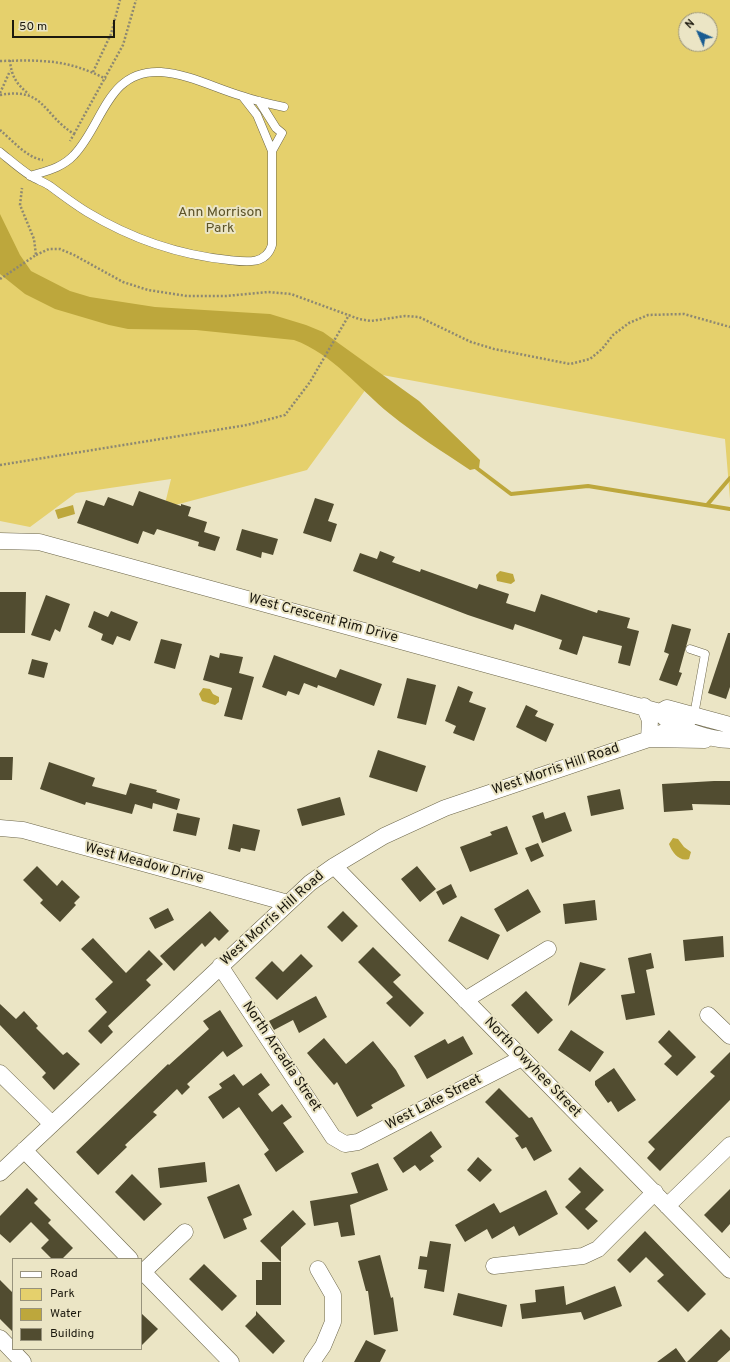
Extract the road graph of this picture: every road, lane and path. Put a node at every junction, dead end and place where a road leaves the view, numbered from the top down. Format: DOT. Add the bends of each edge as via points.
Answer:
graph roads {
  1 [pos="120,0"];
  2 [pos="136,0"];
  3 [pos="0,60"];
  4 [pos="10,60"];
  5 [pos="11,71"];
  6 [pos="93,72"];
  7 [pos="106,79"];
  8 [pos="0,94"];
  9 [pos="29,94"];
  10 [pos="244,97"];
  11 [pos="259,101"];
  12 [pos="271,120"];
  13 [pos="0,130"];
  14 [pos="74,134"];
  15 [pos="68,144"];
  16 [pos="0,152"];
  17 [pos="272,152"];
  18 [pos="45,160"];
  19 [pos="30,176"];
  20 [pos="22,188"];
  21 [pos="36,255"];
  22 [pos="0,279"];
  23 [pos="349,315"];
  24 [pos="730,327"];
  25 [pos="0,466"];
  26 [pos="0,541"];
  27 [pos="690,650"];
  28 [pos="644,706"];
  29 [pos="660,712"];
  30 [pos="694,715"];
  31 [pos="714,721"];
  32 [pos="730,725"];
  33 [pos="681,727"];
  34 [pos="649,739"];
  35 [pos="723,740"];
  36 [pos="0,828"];
  37 [pos="334,866"];
  38 [pos="288,903"];
  39 [pos="548,949"];
  40 [pos="220,966"];
  41 [pos="465,1000"];
  42 [pos="708,1015"];
  43 [pos="730,1036"];
  44 [pos="522,1058"];
  45 [pos="0,1073"];
  46 [pos="52,1124"];
  47 [pos="345,1144"];
  48 [pos="730,1145"];
  49 [pos="24,1150"];
  50 [pos="0,1173"];
  51 [pos="654,1192"];
  52 [pos="667,1206"];
  53 [pos="185,1232"];
  54 [pos="129,1258"];
  55 [pos="494,1266"];
  56 [pos="318,1270"];
  57 [pos="730,1270"];
  58 [pos="142,1271"];
  59 [pos="0,1338"];
  60 [pos="23,1362"];
  61 [pos="231,1362"];
  62 [pos="312,1362"];
  1 -- 6 [label="path" via="111,34"];
  2 -- 7 [label="path" via="123,45"];
  3 -- 4 [label="path"];
  4 -- 5 [label="path"];
  4 -- 6 [label="path" via="45,60 72,64"];
  5 -- 8 [label="path"];
  5 -- 9 [label="path" via="21,88"];
  6 -- 7 [label="path"];
  7 -- 14 [label="path"];
  8 -- 9 [label="path"];
  9 -- 14 [label="path" via="43,105 54,119"];
  10 -- 11 [label="lane"];
  10 -- 17 [label="lane" via="258,115"];
  10 -- 19 [label="lane" via="179,74 159,72 133,77 113,92 73,156 57,168"];
  11 -- 12 [label="lane"];
  11 -- 12 [label="lane" via="284,107 275,113"];
  12 -- 17 [label="lane" via="282,133"];
  13 -- 18 [label="path" via="29,155"];
  14 -- 15 [label="path"];
  16 -- 19 [label="lane"];
  17 -- 19 [label="lane" via="272,245 270,252 263,259 249,262 207,258 167,248 120,230"];
  20 -- 21 [label="path" via="20,205 34,239"];
  21 -- 22 [label="path"];
  21 -- 23 [label="path" via="49,249 60,249 74,254 103,273 148,290 187,296 268,292 291,294"];
  23 -- 24 [label="path" via="371,321 406,316 419,318 471,342 570,364 590,359 618,331 648,315 684,314"];
  23 -- 25 [label="path" via="310,382 285,415 247,425"];
  26 -- 28 [label="street, West Crescent Rim Drive" via="39,542"];
  27 -- 30 [label="lane" via="706,654"];
  28 -- 29 [label="street, West Crescent Rim Drive"];
  28 -- 34 [label="street" via="650,720"];
  29 -- 30 [label="street, West Crescent Rim Drive" via="667,708"];
  29 -- 33 [label="street, West Crescent Rim Drive" via="663,717"];
  30 -- 31 [label="street, West Crescent Rim Drive"];
  31 -- 32 [label="street, West Crescent Rim Drive"];
  31 -- 33 [label="street, West Morris Hill Road"];
  33 -- 34 [label="street, West Morris Hill Road"];
  33 -- 35 [label="street, West Crescent Rim Drive"];
  34 -- 35 [label="street, West Morris Hill Road"];
  34 -- 37 [label="street, West Morris Hill Road" via="445,808 384,836"];
  36 -- 38 [label="street, West Meadow Drive" via="23,830"];
  37 -- 38 [label="street, West Morris Hill Road"];
  37 -- 41 [label="street, North Owyhee Street"];
  38 -- 40 [label="street, West Morris Hill Road"];
  39 -- 41 [label="street"];
  40 -- 46 [label="street, West Morris Hill Road"];
  40 -- 47 [label="street, North Arcadia Street" via="334,1137"];
  41 -- 44 [label="street, North Owyhee Street"];
  42 -- 43 [label="street"];
  44 -- 47 [label="street, West Lake Street" via="358,1142"];
  44 -- 51 [label="street, North Owyhee Street"];
  45 -- 46 [label="street"];
  46 -- 49 [label="street, West Morris Hill Road"];
  48 -- 52 [label="street"];
  49 -- 50 [label="street, West Morris Hill Road"];
  49 -- 54 [label="street"];
  51 -- 52 [label="street, North Owyhee Street"];
  51 -- 55 [label="street" via="598,1249 588,1254"];
  52 -- 57 [label="street, North Owyhee Street"];
  53 -- 58 [label="street"];
  56 -- 62 [label="street" via="332,1295 333,1322 323,1346"];
  58 -- 61 [label="street"];
  59 -- 60 [label="street"];
}
